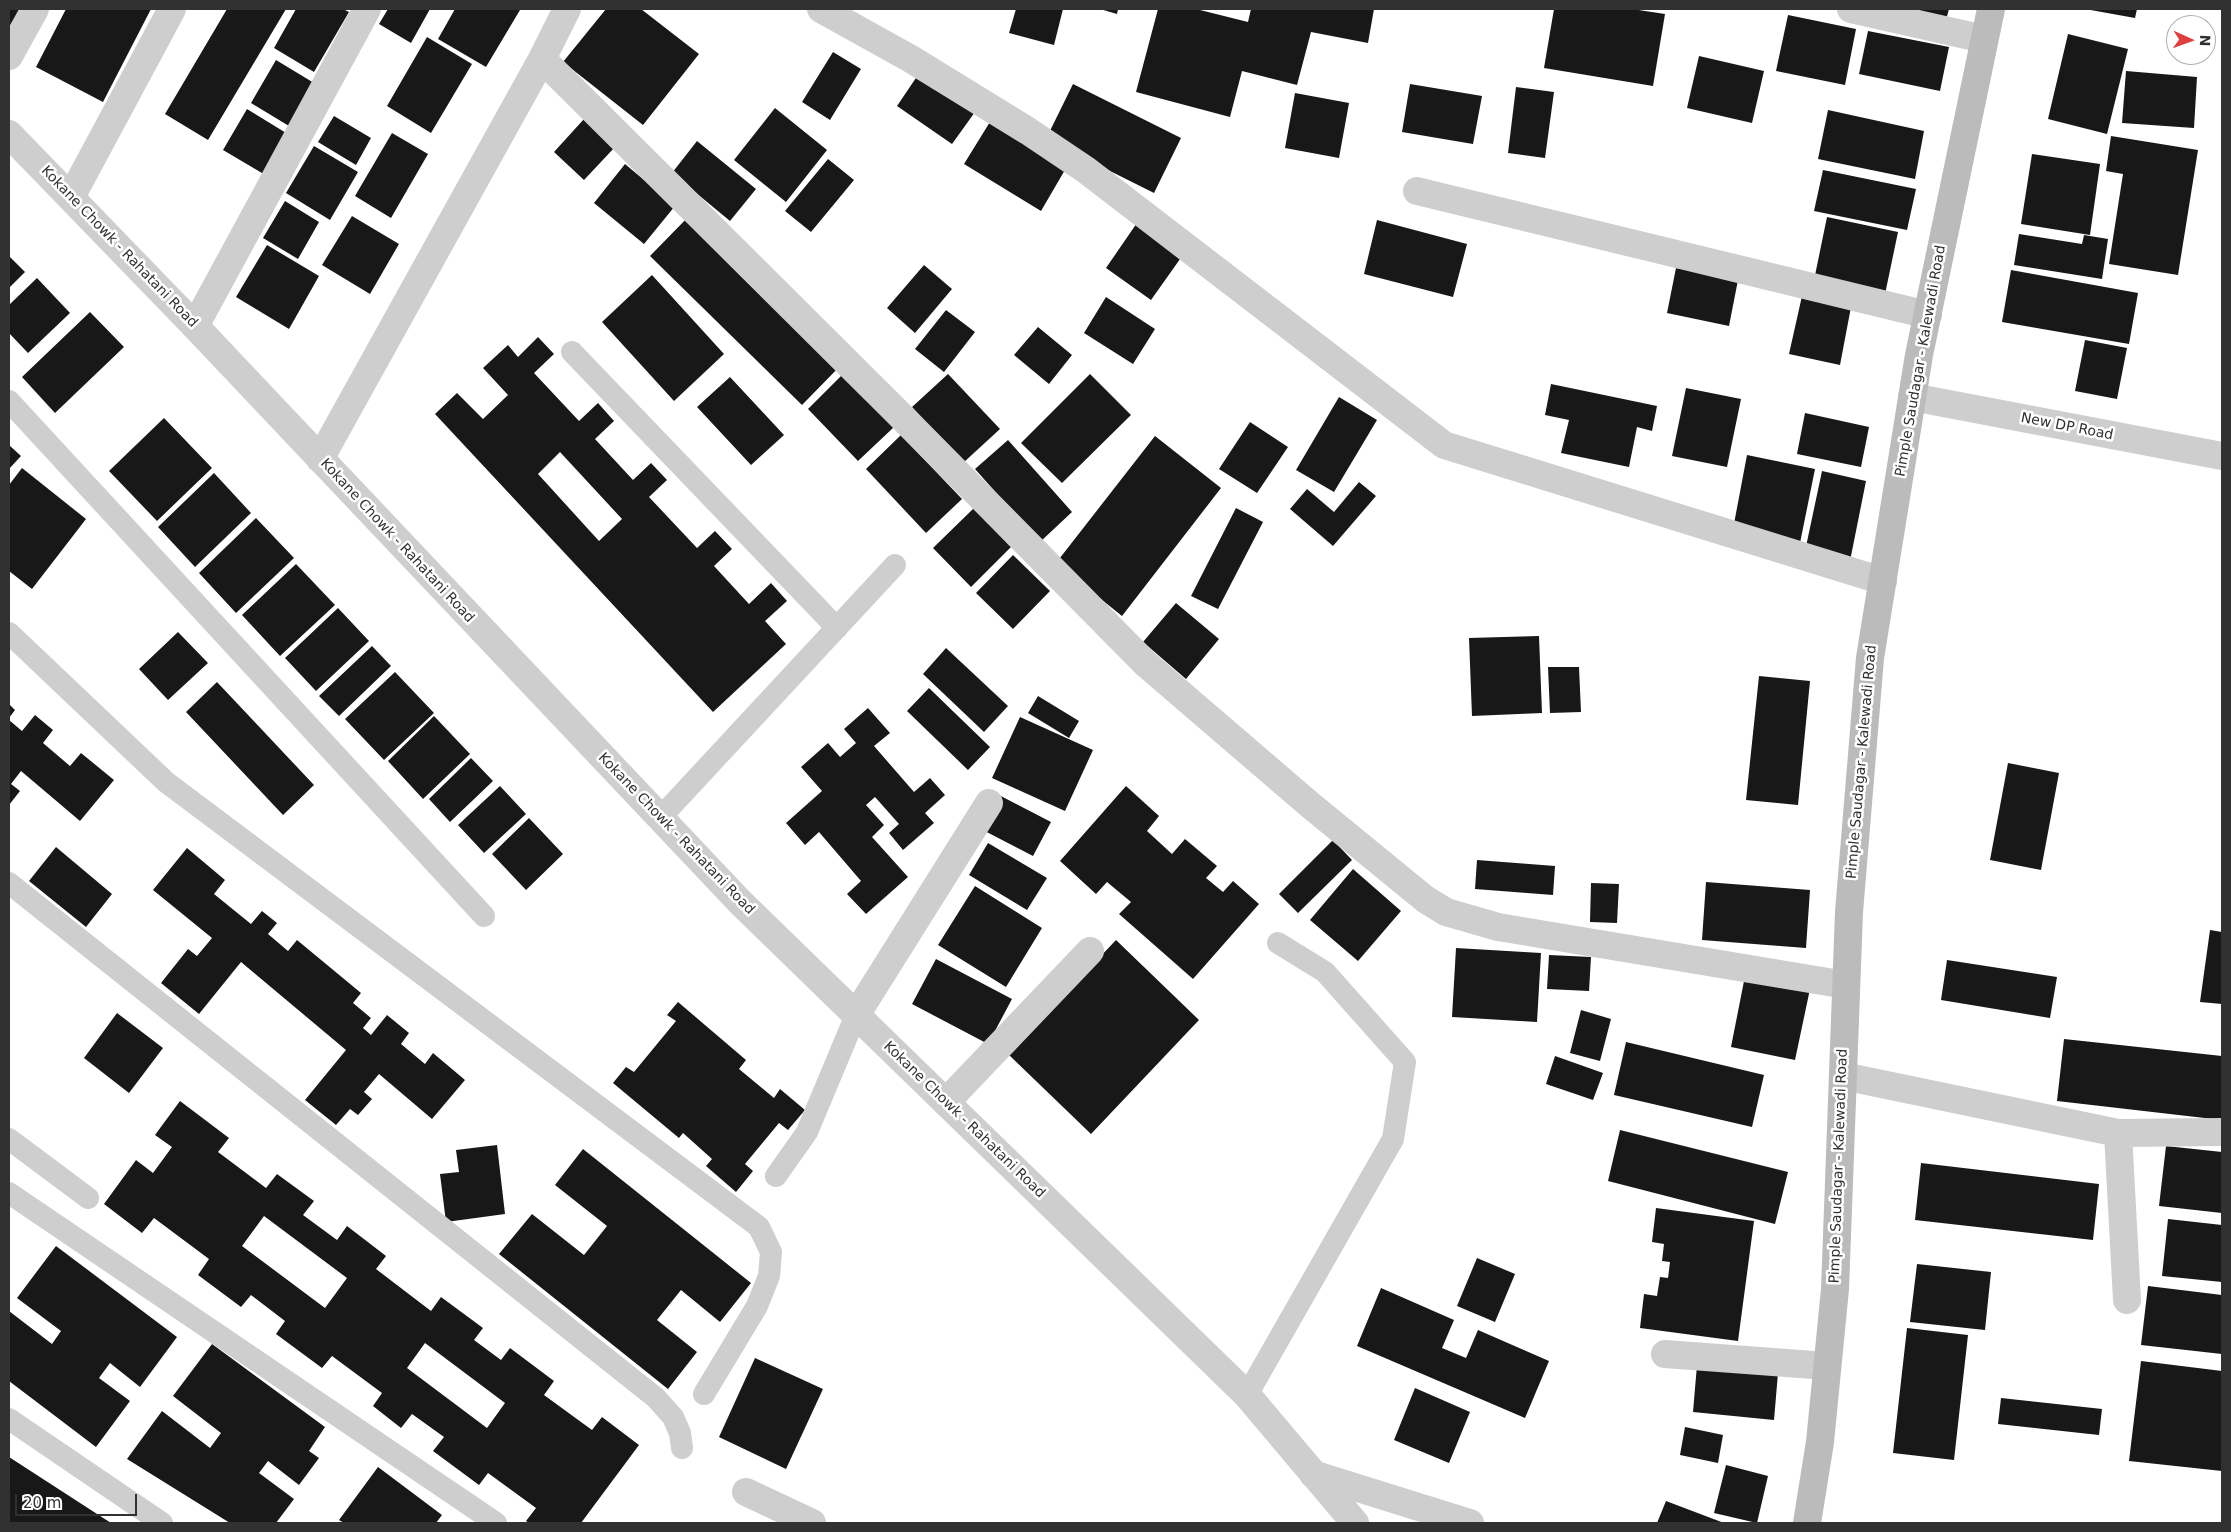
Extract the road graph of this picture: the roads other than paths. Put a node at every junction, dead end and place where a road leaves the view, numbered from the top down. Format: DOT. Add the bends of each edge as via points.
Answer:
graph roads {
  1 [pos="34,9"];
  2 [pos="172,9"];
  3 [pos="367,9"];
  4 [pos="567,9"];
  5 [pos="821,9"];
  6 [pos="1851,9"];
  7 [pos="1990,9"];
  8 [pos="1984,39"];
  9 [pos="9,56"];
  10 [pos="542,59"];
  11 [pos="9,134"];
  12 [pos="1417,192"];
  13 [pos="71,197"];
  14 [pos="1928,315"];
  15 [pos="195,326"];
  16 [pos="572,352"];
  17 [pos="1912,397"];
  18 [pos="9,401"];
  19 [pos="2222,456"];
  20 [pos="320,459"];
  21 [pos="896,565"];
  22 [pos="1883,581"];
  23 [pos="837,628"];
  24 [pos="9,633"];
  25 [pos="989,803"];
  26 [pos="660,818"];
  27 [pos="9,883"];
  28 [pos="484,916"];
  29 [pos="1278,943"];
  30 [pos="1090,951"];
  31 [pos="1846,985"];
  32 [pos="856,1015"];
  33 [pos="1843,1076"];
  34 [pos="946,1102"];
  35 [pos="2222,1132"];
  36 [pos="2118,1133"];
  37 [pos="9,1139"];
  38 [pos="776,1176"];
  39 [pos="9,1193"];
  40 [pos="88,1198"];
  41 [pos="2127,1300"];
  42 [pos="1664,1354"];
  43 [pos="1827,1366"];
  44 [pos="704,1394"];
  45 [pos="1246,1395"];
  46 [pos="9,1419"];
  47 [pos="682,1448"];
  48 [pos="1313,1474"];
  49 [pos="746,1492"];
  50 [pos="162,1523"];
  51 [pos="496,1523"];
  52 [pos="812,1523"];
  53 [pos="1355,1523"];
  54 [pos="1470,1523"];
  55 [pos="1807,1523"];
  1 -- 9 [label="street"];
  2 -- 13 [label="street"];
  3 -- 15 [label="street"];
  4 -- 10 [label="street"];
  5 -- 22 [label="street" via="911,59 1086,170 1444,445"];
  6 -- 8 [label="street"];
  7 -- 8 [label="main road, Pimple Saudagar - Kalewadi Road"];
  8 -- 14 [label="main road, Pimple Saudagar - Kalewadi Road"];
  10 -- 20 [label="street"];
  10 -- 31 [label="street" via="1146,664 1425,899 1446,912 1498,927"];
  11 -- 13 [label="street, Kokane Chowk - Rahatani Road"];
  12 -- 14 [label="street"];
  13 -- 15 [label="street, Kokane Chowk - Rahatani Road"];
  14 -- 17 [label="main road, Pimple Saudagar - Kalewadi Road"];
  15 -- 20 [label="street, Kokane Chowk - Rahatani Road"];
  16 -- 23 [label="lane"];
  17 -- 19 [label="street, New DP Road"];
  17 -- 22 [label="main road, Pimple Saudagar - Kalewadi Road"];
  18 -- 28 [label="lane"];
  20 -- 26 [label="street, Kokane Chowk - Rahatani Road"];
  21 -- 23 [label="lane"];
  22 -- 31 [label="main road, Pimple Saudagar - Kalewadi Road" via="1870,658"];
  23 -- 26 [label="lane"];
  24 -- 44 [label="lane" via="166,782 759,1227 771,1252 768,1276 757,1306"];
  25 -- 32 [label="street"];
  26 -- 32 [label="street, Kokane Chowk - Rahatani Road" via="740,902"];
  27 -- 47 [label="lane" via="656,1398 673,1417"];
  29 -- 45 [label="lane" via="1325,972 1405,1062 1393,1139"];
  30 -- 34 [label="street"];
  31 -- 33 [label="main road, Pimple Saudagar - Kalewadi Road"];
  32 -- 34 [label="street, Kokane Chowk - Rahatani Road"];
  32 -- 38 [label="lane" via="807,1132"];
  33 -- 36 [label="street"];
  33 -- 43 [label="main road, Pimple Saudagar - Kalewadi Road" via="1834,1289"];
  34 -- 45 [label="street, Kokane Chowk - Rahatani Road"];
  35 -- 36 [label="street"];
  36 -- 41 [label="street"];
  37 -- 40 [label="lane"];
  39 -- 51 [label="lane"];
  42 -- 43 [label="street"];
  43 -- 55 [label="main road, Pimple Saudagar - Kalewadi Road" via="1820,1442"];
  45 -- 48 [label="street, Kokane Chowk - Rahatani Road"];
  46 -- 50 [label="lane"];
  48 -- 53 [label="street, Kokane Chowk - Rahatani Road"];
  48 -- 54 [label="street"];
  49 -- 52 [label="street"];
}
